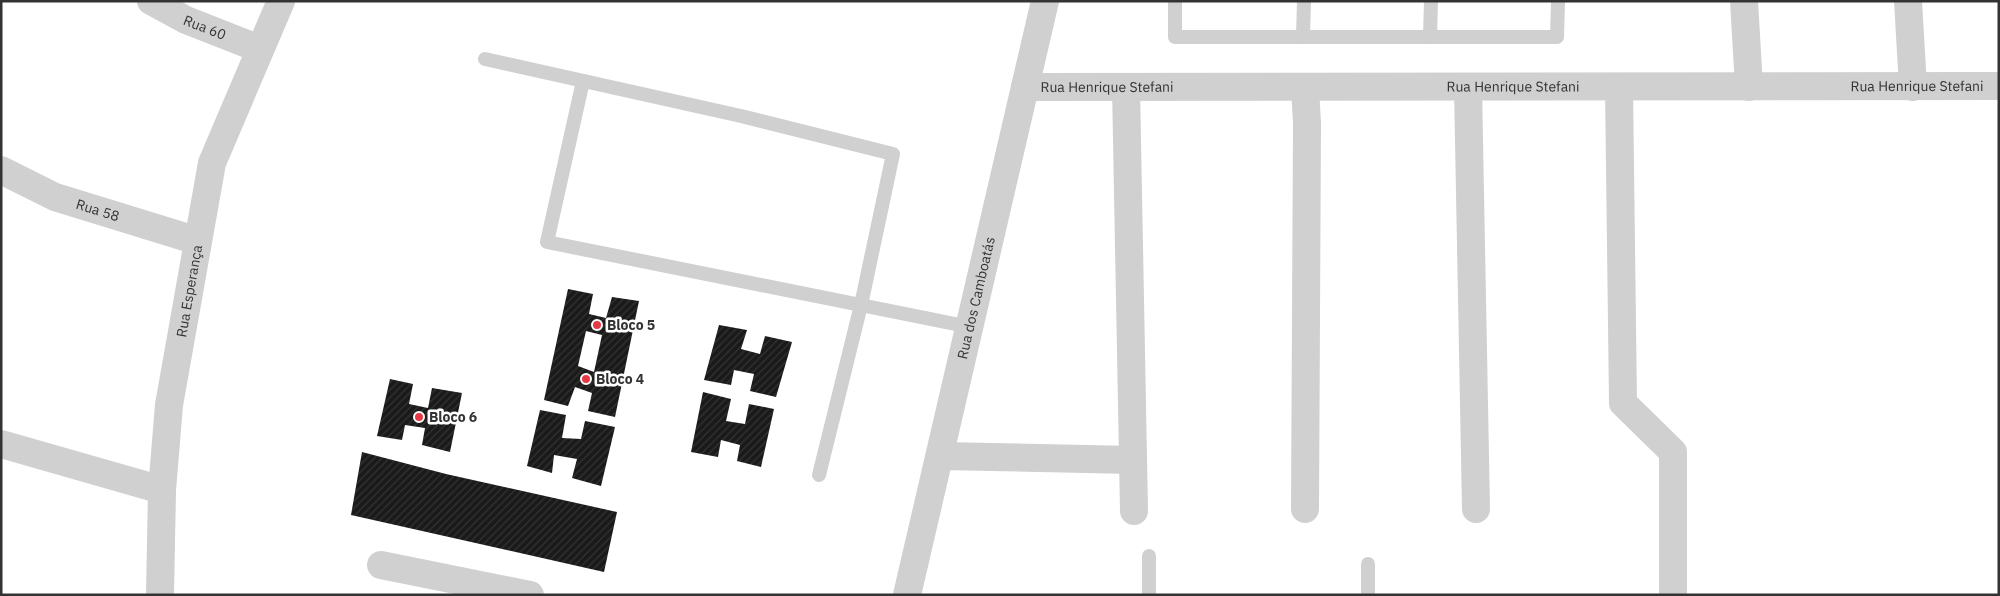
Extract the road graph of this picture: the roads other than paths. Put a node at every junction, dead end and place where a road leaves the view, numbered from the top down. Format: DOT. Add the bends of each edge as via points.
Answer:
graph roads {
  1 [pos="151,1"];
  2 [pos="281,1"];
  3 [pos="1045,1"];
  4 [pos="1175,1"];
  5 [pos="1304,1"];
  6 [pos="1431,1"];
  7 [pos="1558,1"];
  8 [pos="1744,1"];
  9 [pos="1908,1"];
  10 [pos="1303,37"];
  11 [pos="1430,37"];
  12 [pos="260,49"];
  13 [pos="485,59"];
  14 [pos="583,81"];
  15 [pos="1999,86"];
  16 [pos="1025,87"];
  17 [pos="1126,87"];
  18 [pos="1304,87"];
  19 [pos="1468,87"];
  20 [pos="1749,87"];
  21 [pos="1913,87"];
  22 [pos="1619,88"];
  23 [pos="1,170"];
  24 [pos="198,241"];
  25 [pos="861,305"];
  26 [pos="970,327"];
  27 [pos="1,444"];
  28 [pos="940,456"];
  29 [pos="1132,460"];
  30 [pos="820,475"];
  31 [pos="162,490"];
  32 [pos="1305,509"];
  33 [pos="1476,509"];
  34 [pos="1134,511"];
  35 [pos="1149,556"];
  36 [pos="381,564"];
  37 [pos="1368,564"];
  38 [pos="160,595"];
  39 [pos="530,595"];
  40 [pos="907,595"];
  41 [pos="1149,595"];
  42 [pos="1368,595"];
  43 [pos="1673,595"];
  1 -- 12 [label="street, Rua 60" via="186,20"];
  2 -- 12 [label="street, Rua Esperança"];
  3 -- 16 [label="street, Rua dos Camboatás"];
  4 -- 10 [label="lane" via="1175,37"];
  5 -- 10 [label="lane"];
  6 -- 11 [label="lane"];
  7 -- 11 [label="lane" via="1557,37"];
  8 -- 20 [label="street"];
  9 -- 21 [label="street"];
  10 -- 11 [label="lane"];
  12 -- 24 [label="street, Rua Esperança" via="212,163"];
  13 -- 14 [label="lane"];
  14 -- 25 [label="lane" via="893,154"];
  14 -- 25 [label="lane" via="547,242"];
  15 -- 21 [label="street, Rua Henrique Stefani"];
  16 -- 17 [label="street, Rua Henrique Stefani"];
  16 -- 26 [label="street, Rua dos Camboatás"];
  17 -- 18 [label="street, Rua Henrique Stefani"];
  17 -- 29 [label="street"];
  18 -- 19 [label="street, Rua Henrique Stefani"];
  18 -- 32 [label="street" via="1307,123"];
  19 -- 22 [label="street, Rua Henrique Stefani"];
  19 -- 33 [label="street"];
  20 -- 21 [label="street, Rua Henrique Stefani"];
  20 -- 22 [label="street, Rua Henrique Stefani"];
  22 -- 43 [label="street" via="1623,403 1672,452"];
  23 -- 24 [label="street, Rua 58" via="55,197"];
  24 -- 31 [label="street, Rua Esperança" via="169,404"];
  25 -- 26 [label="lane"];
  25 -- 30 [label="lane"];
  26 -- 28 [label="street, Rua dos Camboatás"];
  27 -- 31 [label="street"];
  28 -- 29 [label="street"];
  28 -- 40 [label="street, Rua dos Camboatás"];
  29 -- 34 [label="street"];
  31 -- 38 [label="street, Rua Esperança"];
  35 -- 41 [label="lane"];
  36 -- 39 [label="street"];
  37 -- 42 [label="lane"];
}
